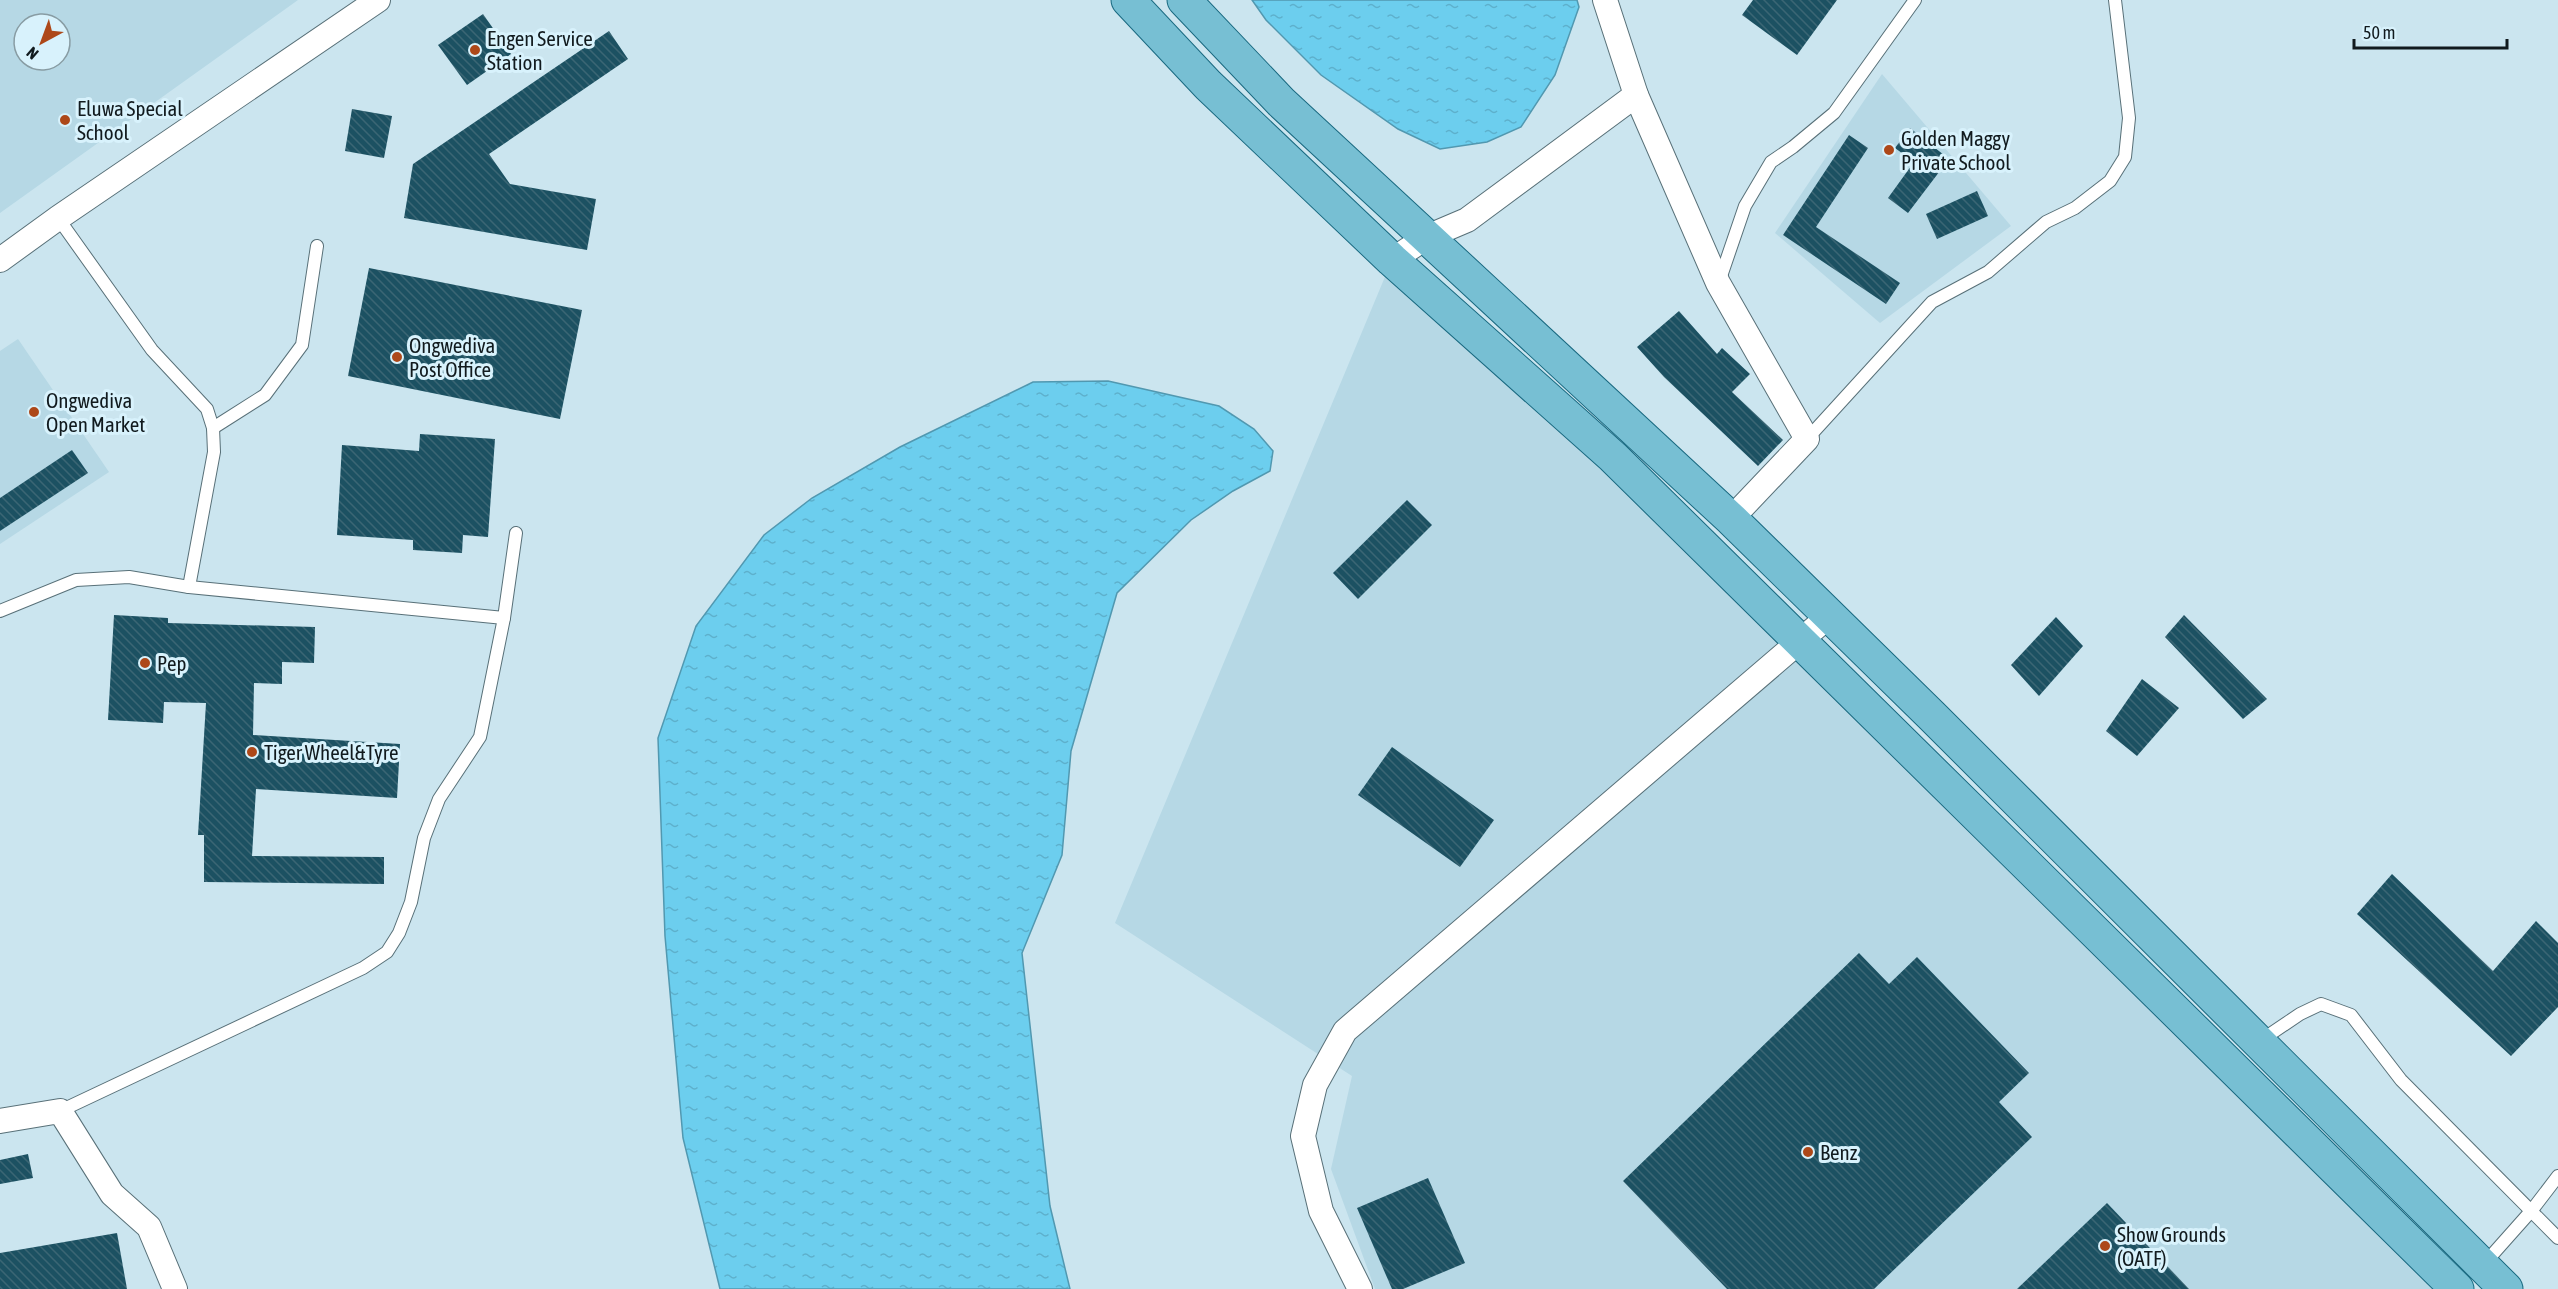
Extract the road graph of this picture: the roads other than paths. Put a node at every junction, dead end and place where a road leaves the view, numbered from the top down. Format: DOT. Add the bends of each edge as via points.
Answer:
graph roads {
  1 [pos="378,0"];
  2 [pos="1128,0"];
  3 [pos="1184,0"];
  4 [pos="1605,0"];
  5 [pos="1915,0"];
  6 [pos="2115,0"];
  7 [pos="1636,95"];
  8 [pos="58,218"];
  9 [pos="1427,237"];
  10 [pos="317,246"];
  11 [pos="0,260"];
  12 [pos="1392,260"];
  13 [pos="1718,283"];
  14 [pos="213,428"];
  15 [pos="1807,439"];
  16 [pos="1731,519"];
  17 [pos="516,533"];
  18 [pos="189,587"];
  19 [pos="0,611"];
  20 [pos="1829,616"];
  21 [pos="504,618"];
  22 [pos="1799,640"];
  23 [pos="2250,1031"];
  24 [pos="2212,1046"];
  25 [pos="60,1111"];
  26 [pos="0,1121"];
  27 [pos="2558,1176"];
  28 [pos="2532,1210"];
  29 [pos="2558,1238"];
  30 [pos="2479,1261"];
  31 [pos="2453,1285"];
  32 [pos="175,1289"];
  33 [pos="1360,1289"];
  34 [pos="2506,1289"];
  1 -- 8 [label="street"];
  2 -- 12 [label="main road" via="1208,85"];
  3 -- 9 [label="main road" via="1281,102"];
  4 -- 7 [label="street"];
  5 -- 13 [label="lane" via="1834,113 1771,162 1745,206"];
  6 -- 15 [label="lane" via="2129,118 2125,157 2110,181 2075,208 2046,222 1988,272 1932,302"];
  7 -- 9 [label="street" via="1467,220"];
  7 -- 13 [label="street"];
  8 -- 11 [label="street"];
  8 -- 14 [label="lane" via="152,350 207,409"];
  9 -- 12 [label="street"];
  9 -- 16 [label="main road"];
  10 -- 14 [label="lane" via="302,345 265,395"];
  12 -- 22 [label="main road" via="1613,457"];
  13 -- 15 [label="street"];
  14 -- 18 [label="lane" via="214,452"];
  15 -- 16 [label="street"];
  16 -- 20 [label="main road"];
  17 -- 21 [label="lane"];
  18 -- 19 [label="lane" via="129,577 76,580"];
  18 -- 21 [label="lane"];
  20 -- 22 [label="street"];
  20 -- 23 [label="main road"];
  21 -- 25 [label="lane" via="480,737 439,799 423,838 411,902 387,952 353,973"];
  22 -- 24 [label="main road"];
  22 -- 33 [label="street" via="1345,1031 1315,1085 1303,1136 1320,1211"];
  23 -- 24 [label="main road"];
  23 -- 28 [label="lane" via="2321,1004 2351,1015 2401,1080"];
  23 -- 30 [label="main road"];
  24 -- 31 [label="main road"];
  25 -- 26 [label="street"];
  25 -- 32 [label="street" via="112,1194 148,1227"];
  27 -- 28 [label="lane"];
  28 -- 29 [label="lane"];
  28 -- 30 [label="lane"];
  30 -- 31 [label="main road"];
  30 -- 34 [label="main road"];
}
